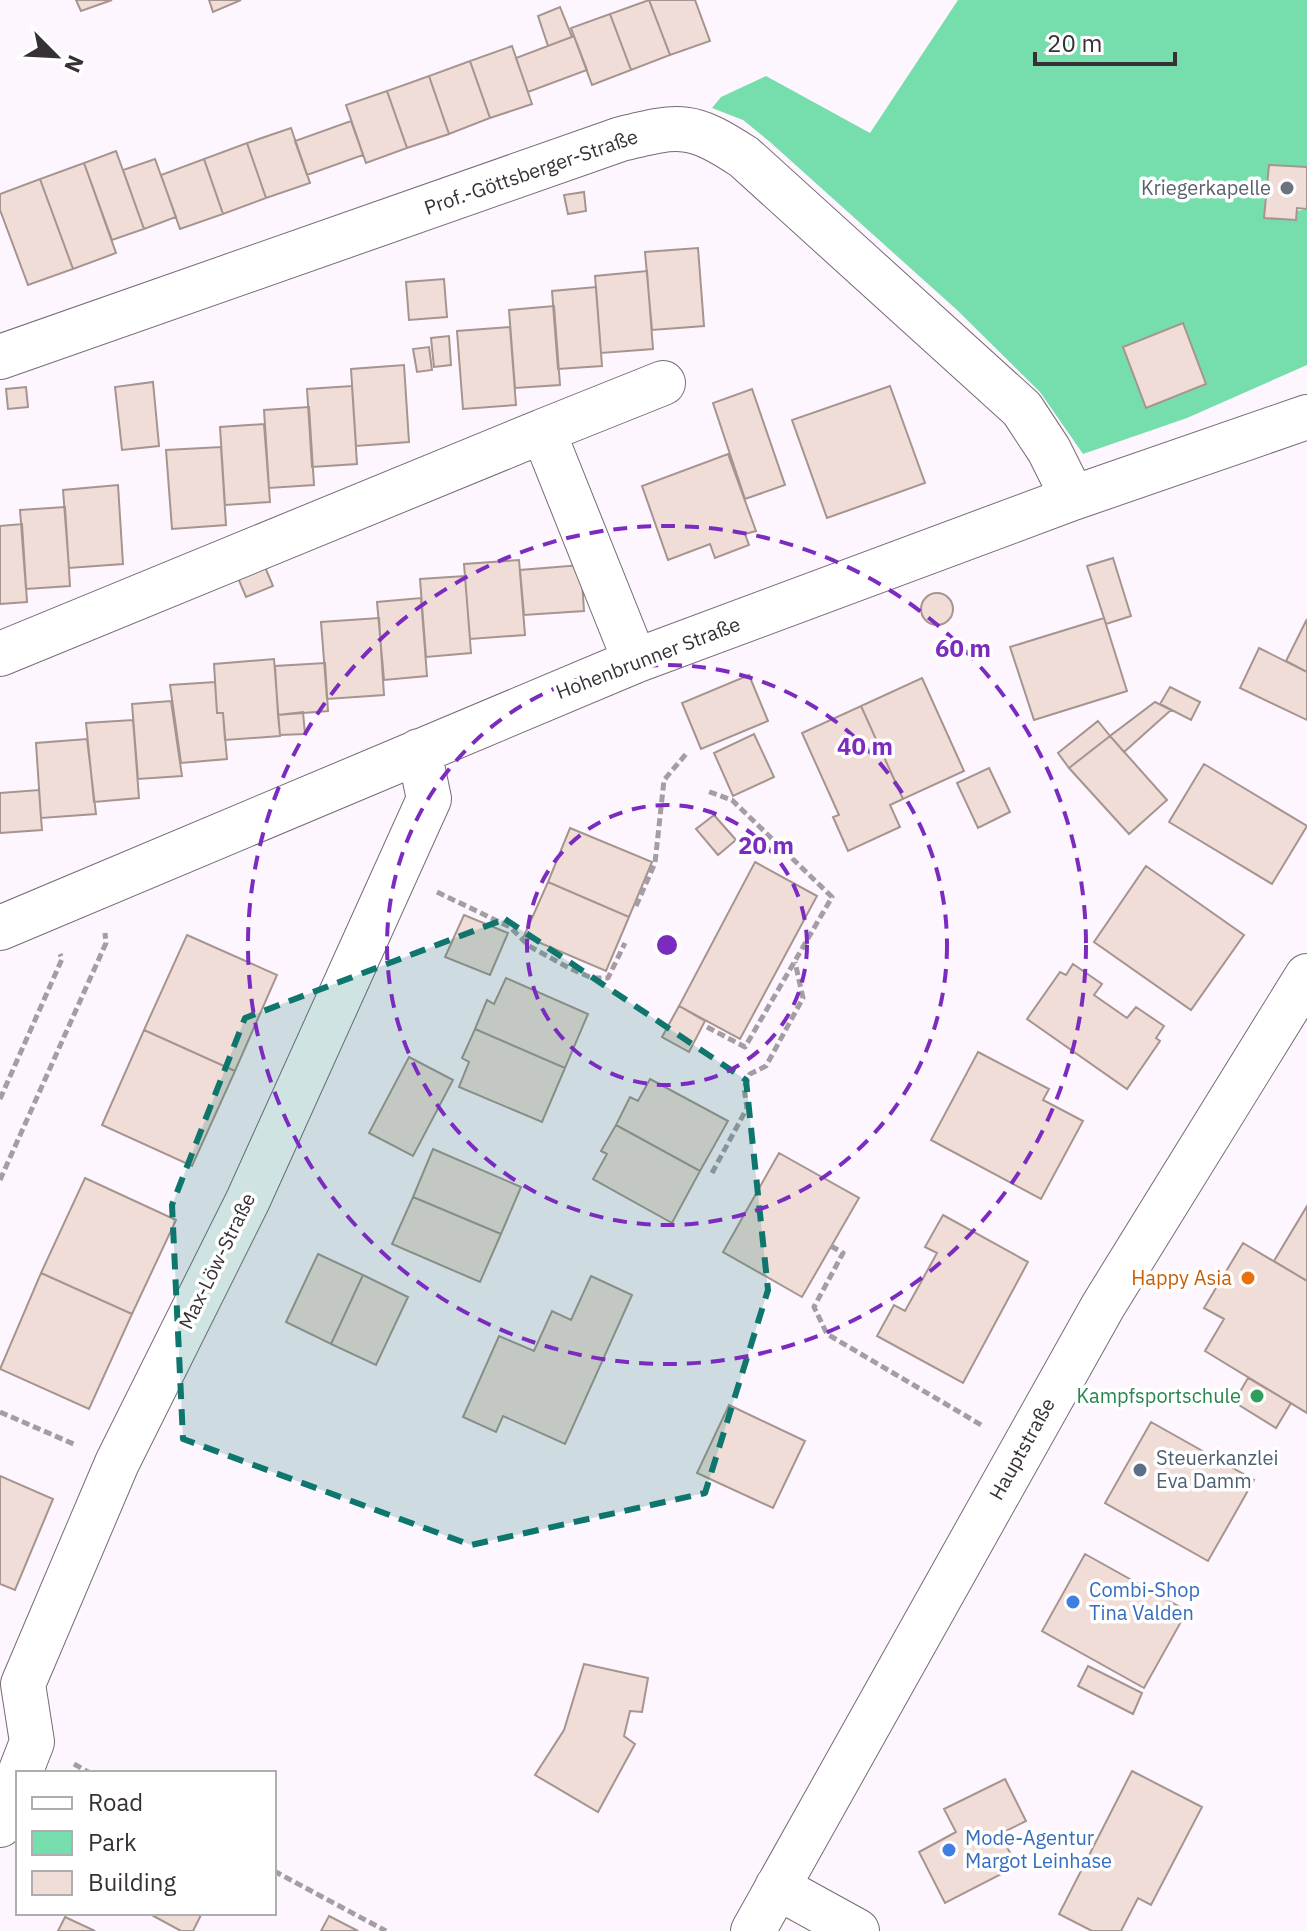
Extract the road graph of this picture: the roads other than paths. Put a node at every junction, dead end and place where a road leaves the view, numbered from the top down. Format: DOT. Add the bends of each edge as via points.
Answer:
graph roads {
  1 [pos="0,357"];
  2 [pos="663,383"];
  3 [pos="1307,417"];
  4 [pos="543,431"];
  5 [pos="1073,498"];
  6 [pos="0,654"];
  7 [pos="635,661"];
  8 [pos="419,751"];
  9 [pos="0,928"];
  10 [pos="1307,976"];
  11 [pos="12,1679"];
  12 [pos="21,1771"];
  13 [pos="16,1784"];
  14 [pos="0,1825"];
  15 [pos="777,1887"];
  16 [pos="753,1931"];
  17 [pos="857,1931"];
  1 -- 5 [label="street, Prof.-Göttsberger-Straße" via="621,139 665,128 706,132 744,157 1022,409"];
  2 -- 4 [label="street"];
  3 -- 5 [label="street, Hohenbrunner Straße"];
  4 -- 6 [label="street"];
  4 -- 7 [label="street"];
  5 -- 7 [label="street, Hohenbrunner Straße"];
  7 -- 8 [label="street, Hohenbrunner Straße"];
  8 -- 9 [label="street, Hohenbrunner Straße"];
  8 -- 11 [label="street, Max-Löw-Straße" via="429,799 248,1200"];
  10 -- 15 [label="street, Hauptstraße" via="1103,1306"];
  11 -- 12 [label="street, Max-Löw-Straße" via="32,1742"];
  13 -- 14 [label="street"];
  15 -- 16 [label="street, Hauptstraße"];
  15 -- 17 [label="street"];
}
